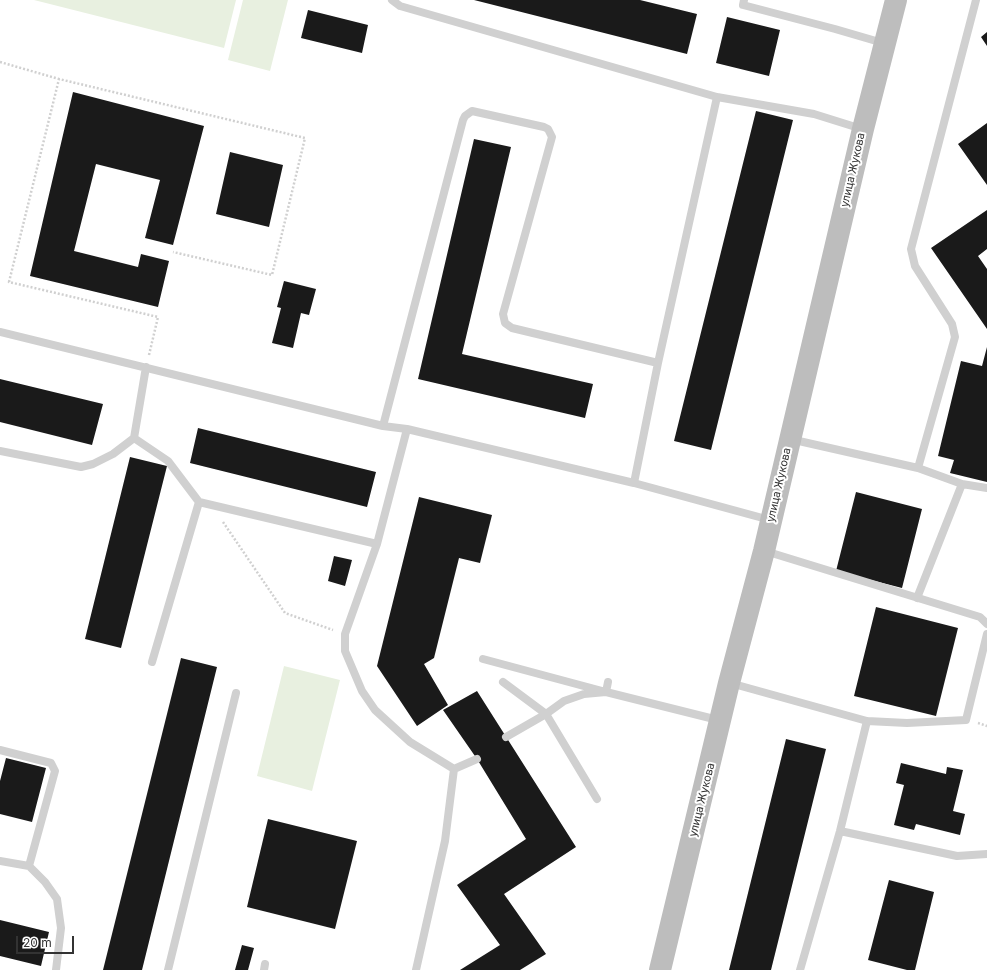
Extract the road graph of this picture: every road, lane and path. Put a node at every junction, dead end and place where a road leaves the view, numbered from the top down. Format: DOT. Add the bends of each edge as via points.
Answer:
graph roads {
  1 [pos="392,0"];
  2 [pos="744,0"];
  3 [pos="896,0"];
  4 [pos="976,0"];
  5 [pos="884,44"];
  6 [pos="0,62"];
  7 [pos="58,79"];
  8 [pos="717,97"];
  9 [pos="863,129"];
  10 [pos="173,252"];
  11 [pos="0,332"];
  12 [pos="658,364"];
  13 [pos="146,367"];
  14 [pos="383,426"];
  15 [pos="407,429"];
  16 [pos="134,438"];
  17 [pos="789,439"];
  18 [pos="0,451"];
  19 [pos="918,468"];
  20 [pos="634,483"];
  21 [pos="962,484"];
  22 [pos="987,488"];
  23 [pos="199,502"];
  24 [pos="208,504"];
  25 [pos="771,520"];
  26 [pos="377,544"];
  27 [pos="764,551"];
  28 [pos="916,598"];
  29 [pos="987,624"];
  30 [pos="344,634"];
  31 [pos="987,634"];
  32 [pos="482,659"];
  33 [pos="152,662"];
  34 [pos="504,682"];
  35 [pos="608,682"];
  36 [pos="729,683"];
  37 [pos="606,692"];
  38 [pos="236,693"];
  39 [pos="546,714"];
  40 [pos="721,720"];
  41 [pos="867,721"];
  42 [pos="506,737"];
  43 [pos="0,750"];
  44 [pos="477,759"];
  45 [pos="454,769"];
  46 [pos="597,799"];
  47 [pos="840,831"];
  48 [pos="987,854"];
  49 [pos="0,861"];
  50 [pos="29,866"];
  51 [pos="56,970"];
  52 [pos="168,970"];
  53 [pos="416,970"];
  54 [pos="660,970"];
  55 [pos="800,970"];
  1 -- 8 [label="lane" via="400,6"];
  2 -- 5 [label="lane" via="743,5"];
  3 -- 5 [label="street, улица Жукова"];
  4 -- 19 [label="lane" via="911,249 915,266 952,324 955,338"];
  5 -- 9 [label="street, улица Жукова"];
  6 -- 7 [label="path"];
  7 -- 10 [label="path" via="305,138 272,275"];
  7 -- 13 [label="path" via="9,282 158,317"];
  8 -- 9 [label="lane" via="814,114"];
  8 -- 12 [label="lane"];
  9 -- 17 [label="street, улица Жукова"];
  11 -- 13 [label="lane"];
  12 -- 14 [label="lane" via="512,328 505,323 503,314 552,137 544,128 472,111 463,120"];
  12 -- 20 [label="lane"];
  13 -- 14 [label="lane"];
  13 -- 16 [label="lane"];
  14 -- 15 [label="lane"];
  15 -- 20 [label="lane"];
  15 -- 26 [label="lane"];
  16 -- 18 [label="lane" via="113,454 87,466 75,466"];
  16 -- 23 [label="lane" via="168,461"];
  17 -- 19 [label="lane"];
  17 -- 25 [label="street, улица Жукова"];
  19 -- 21 [label="lane"];
  20 -- 25 [label="lane"];
  21 -- 22 [label="lane"];
  21 -- 28 [label="lane"];
  23 -- 24 [label="lane"];
  23 -- 33 [label="lane"];
  24 -- 26 [label="lane"];
  24 -- 30 [label="path" via="285,613"];
  25 -- 27 [label="street, улица Жукова"];
  26 -- 30 [label="lane"];
  27 -- 28 [label="lane"];
  27 -- 36 [label="street, улица Жукова"];
  28 -- 29 [label="lane" via="980,617"];
  30 -- 45 [label="lane" via="344,652 351,671 375,710 410,742"];
  31 -- 41 [label="lane" via="966,720 907,723"];
  32 -- 37 [label="lane"];
  34 -- 39 [label="lane"];
  35 -- 37 [label="lane"];
  36 -- 40 [label="street, улица Жукова"];
  36 -- 41 [label="lane"];
  37 -- 39 [label="lane" via="584,694 564,701"];
  37 -- 40 [label="lane"];
  38 -- 52 [label="lane"];
  39 -- 42 [label="lane"];
  39 -- 46 [label="lane"];
  40 -- 54 [label="street, улица Жукова"];
  41 -- 47 [label="lane"];
  43 -- 50 [label="lane" via="51,763 55,771"];
  44 -- 45 [label="lane"];
  45 -- 53 [label="lane" via="445,841"];
  47 -- 48 [label="lane" via="957,856"];
  47 -- 55 [label="lane"];
  49 -- 50 [label="lane"];
  50 -- 51 [label="lane" via="57,899 61,928"];
}
